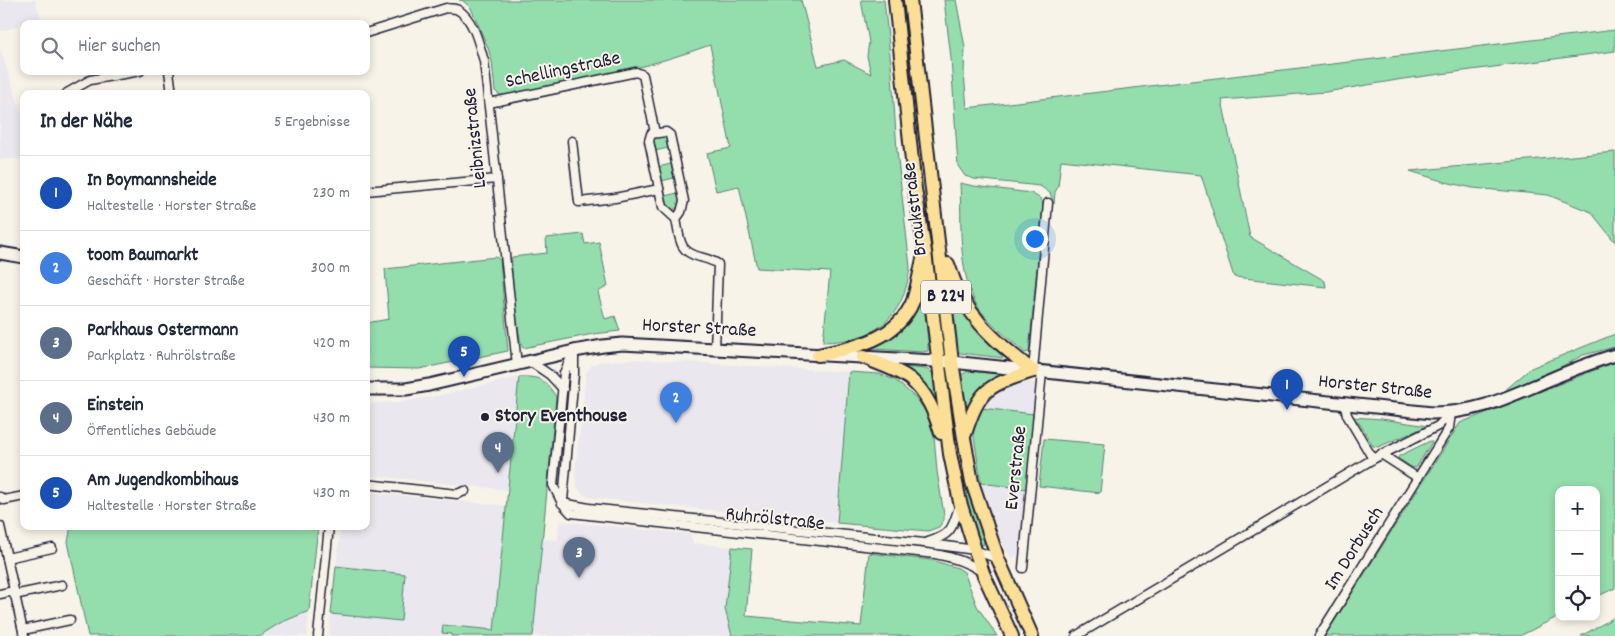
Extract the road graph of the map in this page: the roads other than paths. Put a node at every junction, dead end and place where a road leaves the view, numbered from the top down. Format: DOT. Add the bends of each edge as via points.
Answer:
graph roads {
  1 [pos="895,0"];
  2 [pos="910,0"];
  3 [pos="370,32"];
  4 [pos="118,75"];
  5 [pos="170,75"];
  6 [pos="72,90"];
  7 [pos="171,90"];
  8 [pos="489,103"];
  9 [pos="655,133"];
  10 [pos="572,142"];
  11 [pos="497,179"];
  12 [pos="659,189"];
  13 [pos="370,191"];
  14 [pos="1048,203"];
  15 [pos="676,219"];
  16 [pos="938,233"];
  17 [pos="925,252"];
  18 [pos="0,254"];
  19 [pos="20,256"];
  20 [pos="715,349"];
  21 [pos="574,352"];
  22 [pos="818,355"];
  23 [pos="1615,355"];
  24 [pos="863,357"];
  25 [pos="938,361"];
  26 [pos="531,362"];
  27 [pos="952,362"];
  28 [pos="516,365"];
  29 [pos="1038,371"];
  30 [pos="370,389"];
  31 [pos="563,389"];
  32 [pos="1345,404"];
  33 [pos="1451,413"];
  34 [pos="964,438"];
  35 [pos="950,454"];
  36 [pos="1381,454"];
  37 [pos="1374,459"];
  38 [pos="1418,478"];
  39 [pos="370,484"];
  40 [pos="465,491"];
  41 [pos="20,496"];
  42 [pos="2,498"];
  43 [pos="960,502"];
  44 [pos="562,503"];
  45 [pos="0,526"];
  46 [pos="329,530"];
  47 [pos="924,543"];
  48 [pos="52,548"];
  49 [pos="975,550"];
  50 [pos="7,558"];
  51 [pos="998,559"];
  52 [pos="1023,568"];
  53 [pos="984,574"];
  54 [pos="62,585"];
  55 [pos="14,593"];
  56 [pos="0,594"];
  57 [pos="70,620"];
  58 [pos="23,633"];
  59 [pos="318,636"];
  60 [pos="1012,636"];
  61 [pos="1032,636"];
  62 [pos="1076,636"];
  63 [pos="1319,636"];
  1 -- 17 [label="main road, Braukstraße / B 224"];
  2 -- 16 [label="main road, Braukstraße / B 224"];
  3 -- 8 [label="street, Leibnizstraße" via="446,8 457,9 467,18 477,40 484,61"];
  4 -- 6 [label="street" via="90,80"];
  5 -- 7 [label="street"];
  8 -- 9 [label="street, Schellingstraße" via="636,72 643,75"];
  8 -- 11 [label="street, Leibnizstraße"];
  9 -- 12 [label="street" via="651,134 649,141"];
  9 -- 15 [label="street" via="670,135 684,201"];
  10 -- 12 [label="street" via="579,202"];
  11 -- 13 [label="street"];
  11 -- 28 [label="street, Leibnizstraße"];
  12 -- 15 [label="street" via="663,207"];
  14 -- 29 [label="street"];
  15 -- 20 [label="street" via="684,250 692,256 718,264"];
  16 -- 27 [label="main road, Braukstraße / B 224"];
  16 -- 29 [label="main road" via="954,284 972,314 995,341"];
  17 -- 22 [label="main road" via="912,301 890,331 858,346"];
  17 -- 25 [label="main road, Braukstraße / B 224"];
  18 -- 19 [label="main road"];
  20 -- 21 [label="main road, Horster Straße" via="622,344"];
  20 -- 22 [label="main road, Horster Straße"];
  21 -- 26 [label="main road, Horster Straße"];
  21 -- 31 [label="street" via="564,373"];
  21 -- 44 [label="street"];
  22 -- 24 [label="main road, Horster Straße"];
  23 -- 33 [label="main road, Horster Straße" via="1487,406"];
  24 -- 25 [label="main road, Horster Straße"];
  24 -- 35 [label="main road" via="910,379 928,400"];
  25 -- 27 [label="main road, Horster Straße"];
  25 -- 35 [label="main road, Braukstraße / B 224"];
  26 -- 28 [label="main road, Horster Straße"];
  26 -- 31 [label="street"];
  27 -- 29 [label="main road, Horster Straße"];
  27 -- 34 [label="main road, Braukstraße / B 224"];
  28 -- 30 [label="main road, Horster Straße" via="406,389"];
  29 -- 32 [label="main road, Horster Straße"];
  29 -- 34 [label="main road" via="989,388 973,409"];
  29 -- 52 [label="street, Everstraße"];
  31 -- 44 [label="street" via="553,485"];
  32 -- 33 [label="main road, Horster Straße" via="1432,414"];
  32 -- 37 [label="street" via="1347,415"];
  33 -- 36 [label="street" via="1438,426"];
  33 -- 38 [label="street, Im Dorbusch" via="1449,428"];
  34 -- 51 [label="main road, Braukstraße / B 224" via="972,482"];
  35 -- 43 [label="main road, Braukstraße / B 224"];
  36 -- 37 [label="street"];
  36 -- 38 [label="street"];
  37 -- 62 [label="street"];
  38 -- 63 [label="street, Im Dorbusch"];
  39 -- 40 [label="street" via="457,494"];
  41 -- 42 [label="street"];
  43 -- 47 [label="street" via="950,530 942,537"];
  43 -- 49 [label="main road, Braukstraße / B 224"];
  44 -- 47 [label="street, Ruhrölstraße"];
  44 -- 53 [label="street, Ruhrölstraße" via="571,513 935,554 971,564"];
  45 -- 50 [label="street"];
  46 -- 59 [label="street"];
  47 -- 49 [label="street"];
  48 -- 50 [label="street"];
  49 -- 51 [label="street"];
  49 -- 53 [label="main road, Braukstraße / B 224"];
  50 -- 55 [label="street"];
  51 -- 61 [label="main road, Braukstraße / B 224"];
  53 -- 60 [label="main road, Braukstraße / B 224"];
  54 -- 55 [label="street"];
  55 -- 56 [label="street"];
  55 -- 58 [label="street"];
  57 -- 58 [label="street"];
}
